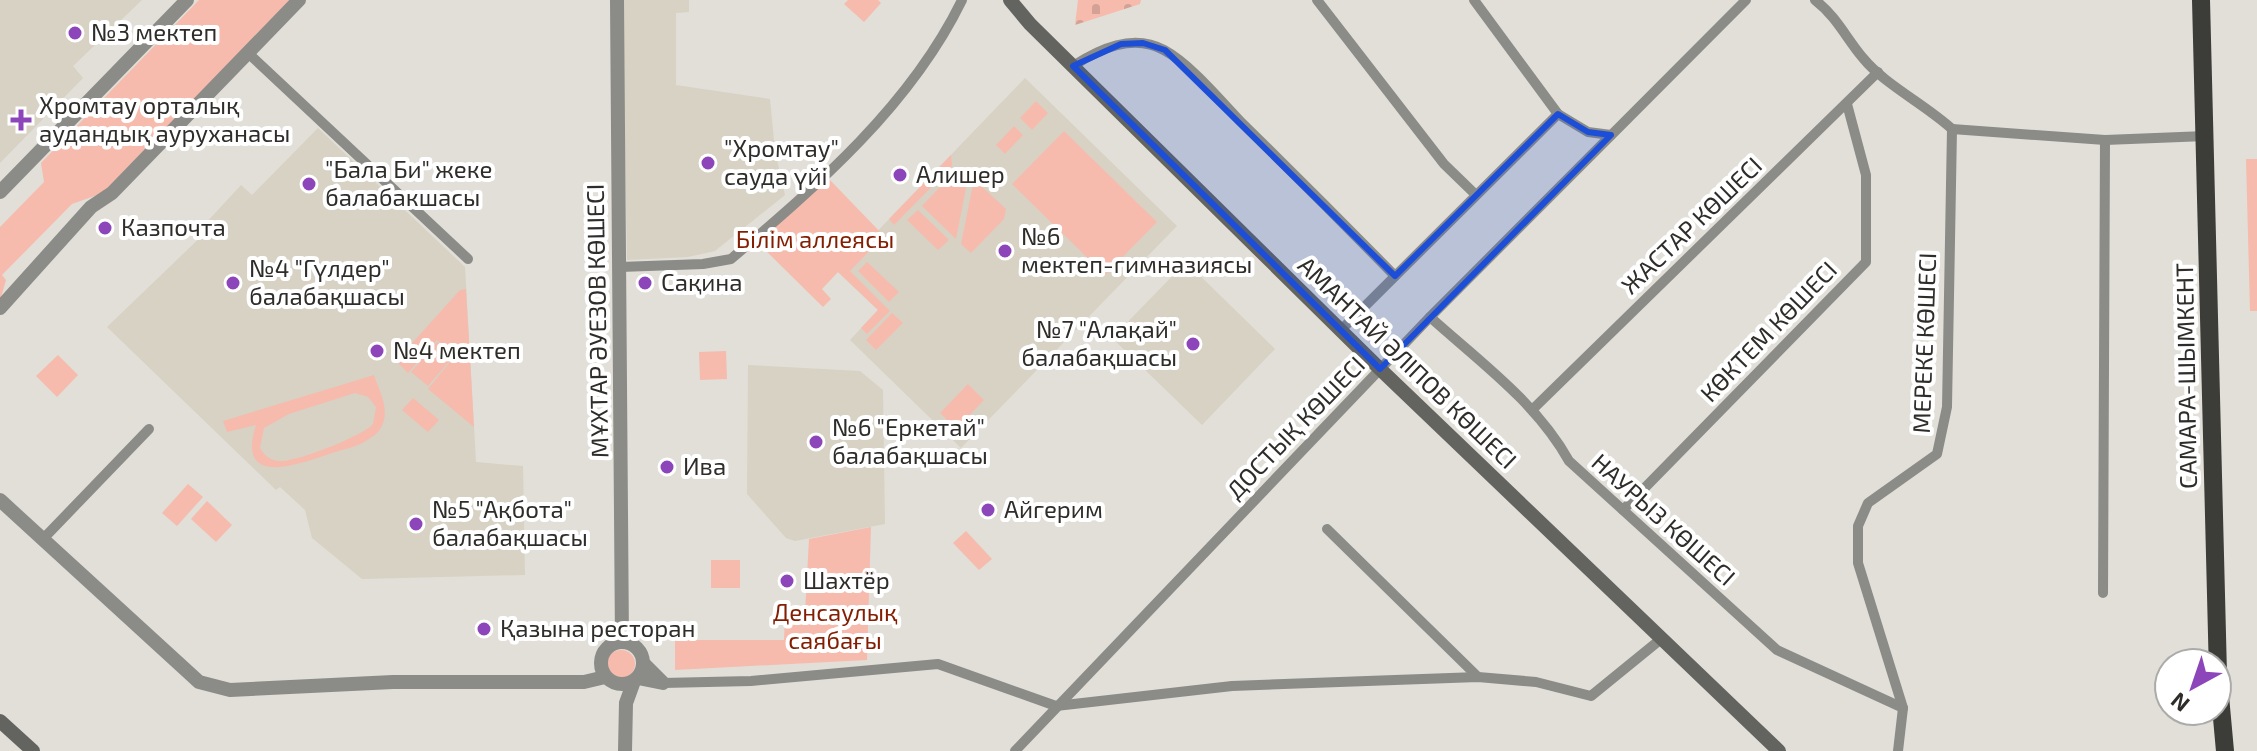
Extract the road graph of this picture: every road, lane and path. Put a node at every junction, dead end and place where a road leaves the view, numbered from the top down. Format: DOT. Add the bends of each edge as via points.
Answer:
graph roads {
  1 [pos="187,0"];
  2 [pos="299,0"];
  3 [pos="617,0"];
  4 [pos="962,0"];
  5 [pos="1010,0"];
  6 [pos="1317,0"];
  7 [pos="1474,0"];
  8 [pos="1746,0"];
  9 [pos="1815,0"];
  10 [pos="2201,0"];
  11 [pos="248,53"];
  12 [pos="1073,66"];
  13 [pos="1878,72"];
  14 [pos="1847,104"];
  15 [pos="1558,114"];
  16 [pos="1952,129"];
  17 [pos="1611,135"];
  18 [pos="2206,136"];
  19 [pos="2105,140"];
  20 [pos="0,192"];
  21 [pos="1476,195"];
  22 [pos="468,259"];
  23 [pos="620,267"];
  24 [pos="1395,276"];
  25 [pos="0,308"];
  26 [pos="1430,317"];
  27 [pos="1341,330"];
  28 [pos="1380,369"];
  29 [pos="1533,409"];
  30 [pos="149,429"];
  31 [pos="0,500"];
  32 [pos="1623,510"];
  33 [pos="1327,529"];
  34 [pos="43,539"];
  35 [pos="2103,593"];
  36 [pos="1661,639"];
  37 [pos="622,642"];
  38 [pos="605,677"];
  39 [pos="634,677"];
  40 [pos="1478,677"];
  41 [pos="663,683"];
  42 [pos="1056,706"];
  43 [pos="1903,708"];
  44 [pos="0,721"];
  45 [pos="33,751"];
  46 [pos="625,751"];
  47 [pos="1015,751"];
  48 [pos="1779,751"];
  49 [pos="1898,751"];
  50 [pos="2225,751"];
  1 -- 20 [label="street"];
  2 -- 11 [label="street"];
  3 -- 23 [label="street, МҰХТАР ӘУЕЗОВ КӨШЕСІ"];
  4 -- 23 [label="street" via="861,143 731,259"];
  5 -- 12 [label="main road, АМАНТАЙ ӘЛІПОВ КӨШЕСІ"];
  6 -- 21 [label="street" via="1444,164"];
  7 -- 15 [label="street"];
  8 -- 17 [label="street, ДОСТЫҚ КӨШЕСІ"];
  9 -- 13 [label="street"];
  10 -- 18 [label="highway, САМАРА-ШЫМКЕНТ"];
  11 -- 22 [label="street"];
  11 -- 25 [label="street" via="112,193 91,207"];
  12 -- 24 [label="street" via="1121,44 1165,50"];
  12 -- 27 [label="main road, АМАНТАЙ ӘЛІПОВ КӨШЕСІ"];
  13 -- 14 [label="street, ЖАСТАР КӨШЕСІ"];
  13 -- 16 [label="street"];
  14 -- 29 [label="street, ЖАСТАР КӨШЕСІ"];
  14 -- 32 [label="street, КӨКТЕМ КӨШЕСІ" via="1866,175 1866,262"];
  15 -- 17 [label="street" via="1588,132"];
  15 -- 21 [label="street"];
  16 -- 19 [label="street"];
  16 -- 43 [label="street, МЕРЕКЕ КӨШЕСІ" via="1947,407 1941,448 1868,503 1858,526 1858,563"];
  17 -- 26 [label="street, ДОСТЫҚ КӨШЕСІ"];
  18 -- 19 [label="street"];
  18 -- 50 [label="highway, САМАРА-ШЫМКЕНТ" via="2218,674"];
  19 -- 35 [label="street"];
  21 -- 24 [label="street"];
  23 -- 37 [label="street, МҰХТАР ӘУЕЗОВ КӨШЕСІ"];
  24 -- 27 [label="street"];
  26 -- 28 [label="street, ДОСТЫҚ КӨШЕСІ"];
  26 -- 29 [label="street, НАУРЫЗ КӨШЕСІ"];
  27 -- 28 [label="main road, АМАНТАЙ ӘЛІПОВ КӨШЕСІ"];
  28 -- 36 [label="main road, АМАНТАЙ ӘЛІПОВ КӨШЕСІ"];
  28 -- 42 [label="street, ДОСТЫҚ КӨШЕСІ"];
  29 -- 32 [label="street, НАУРЫЗ КӨШЕСІ" via="1569,461"];
  30 -- 34 [label="street"];
  31 -- 34 [label="street"];
  32 -- 43 [label="street, НАУРЫЗ КӨШЕСІ" via="1777,650"];
  33 -- 40 [label="street"];
  34 -- 38 [label="street" via="199,682 230,690 393,682 584,682"];
  36 -- 40 [label="street" via="1591,696 1536,682"];
  36 -- 48 [label="main road, АМАНТАЙ ӘЛІПОВ КӨШЕСІ"];
  37 -- 38 [label="street" via="602,655"];
  37 -- 39 [label="street" via="639,650"];
  38 -- 39 [label="street"];
  39 -- 41 [label="street"];
  39 -- 46 [label="street" via="626,703"];
  40 -- 42 [label="street" via="1232,686"];
  41 -- 42 [label="street" via="751,681 938,664"];
  42 -- 47 [label="street, ДОСТЫҚ КӨШЕСІ"];
  43 -- 49 [label="street, МЕРЕКЕ КӨШЕСІ"];
  44 -- 45 [label="main road"];
}
